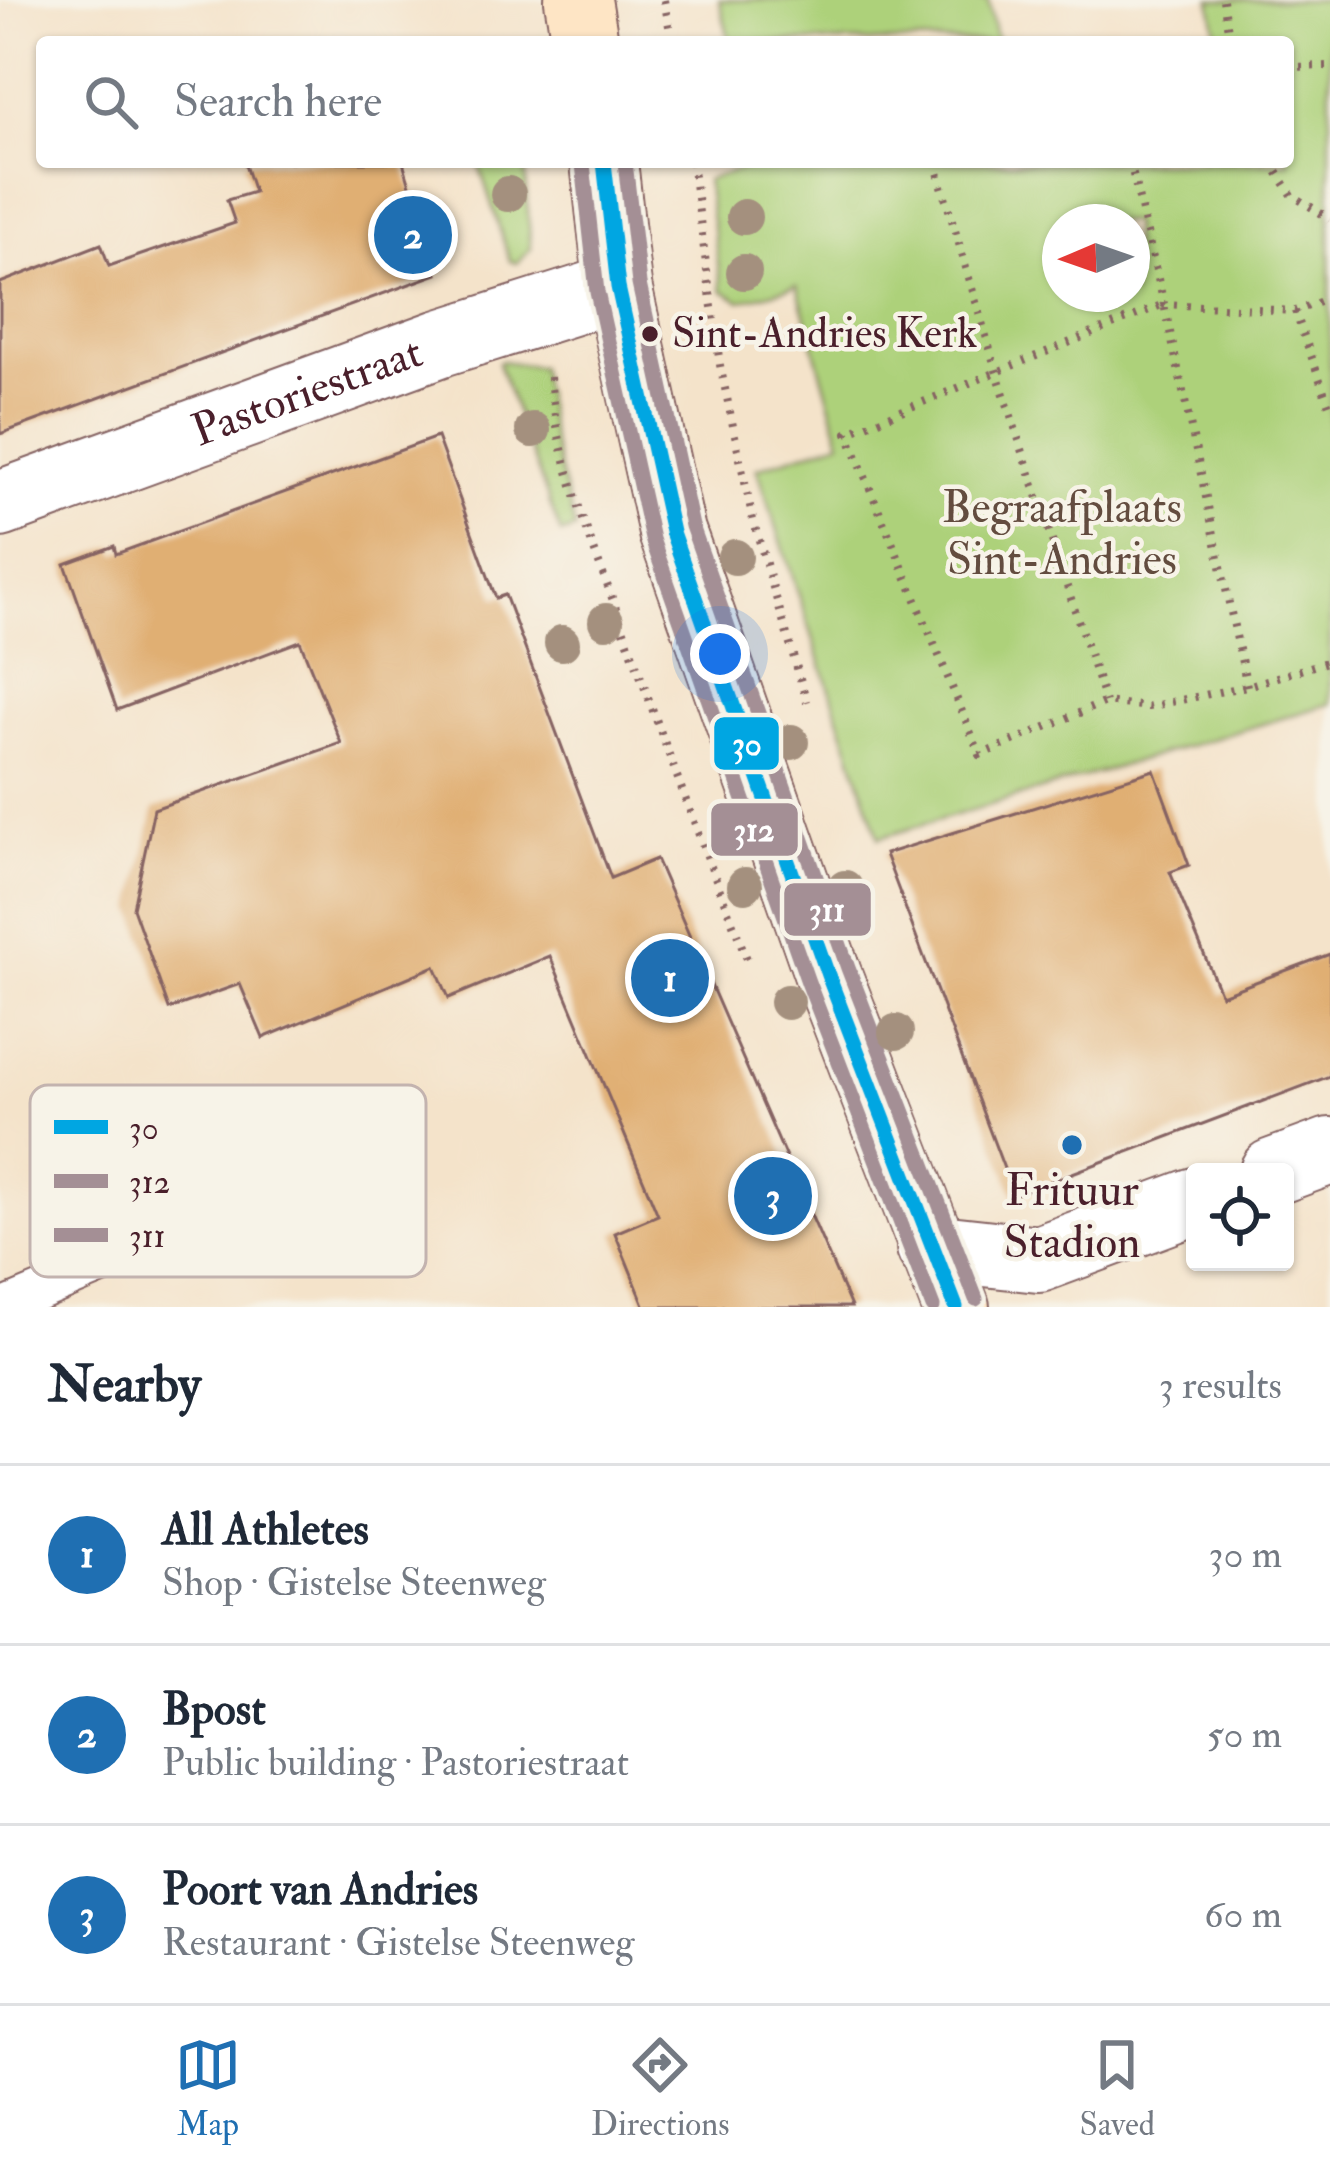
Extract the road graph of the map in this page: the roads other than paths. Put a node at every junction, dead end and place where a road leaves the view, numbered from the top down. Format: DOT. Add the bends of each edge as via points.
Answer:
graph roads {
  1 [pos="578,0"];
  2 [pos="584,36"];
  3 [pos="605,168"];
  4 [pos="619,287"];
  5 [pos="0,504"];
  6 [pos="1330,1151"];
  7 [pos="1294,1164"];
  8 [pos="1186,1204"];
  9 [pos="930,1247"];
  10 [pos="90,1277"];
  11 [pos="42,1300"];
  12 [pos="4,1307"];
  13 [pos="956,1307"];
  1 -- 2 [label="main road"];
  3 -- 4 [label="main road"];
  4 -- 5 [label="street, Pastoriestraat"];
  4 -- 9 [label="main road" via="672,532"];
  6 -- 7 [label="street"];
  8 -- 9 [label="street" via="1039,1258"];
  9 -- 13 [label="main road"];
  10 -- 11 [label="lane"];
  11 -- 12 [label="lane"];
}
